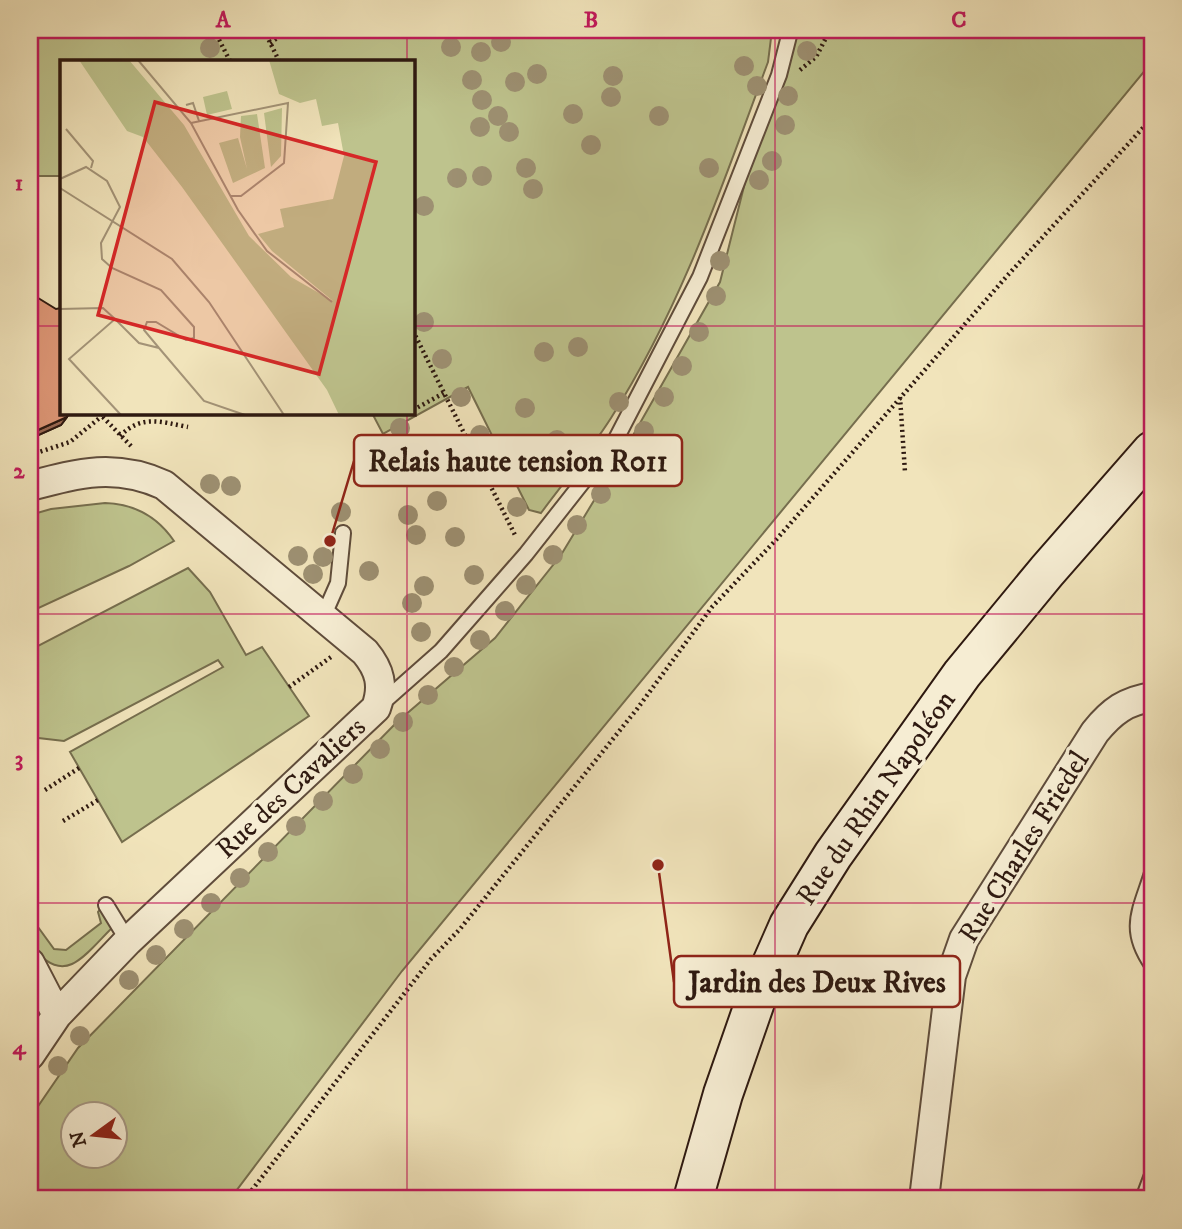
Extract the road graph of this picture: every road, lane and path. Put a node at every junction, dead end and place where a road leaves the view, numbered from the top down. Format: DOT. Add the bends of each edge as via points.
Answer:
graph roads {
  1 [pos="214,30"];
  2 [pos="264,30"];
  3 [pos="289,30"];
  4 [pos="830,30"];
  5 [pos="790,32"];
  6 [pos="270,43"];
  7 [pos="229,60"];
  8 [pos="278,60"];
  9 [pos="779,75"];
  10 [pos="1152,118"];
  11 [pos="415,335"];
  12 [pos="444,393"];
  13 [pos="900,397"];
  14 [pos="415,409"];
  15 [pos="100,415"];
  16 [pos="102,415"];
  17 [pos="188,427"];
  18 [pos="120,436"];
  19 [pos="1152,451"];
  20 [pos="137,452"];
  21 [pos="30,456"];
  22 [pos="905,472"];
  23 [pos="30,486"];
  24 [pos="343,533"];
  25 [pos="526,554"];
  26 [pos="323,617"];
  27 [pos="338,653"];
  28 [pos="289,687"];
  29 [pos="1152,697"];
  30 [pos="376,708"];
  31 [pos="79,768"];
  32 [pos="45,790"];
  33 [pos="98,800"];
  34 [pos="63,821"];
  35 [pos="1152,873"];
  36 [pos="106,905"];
  37 [pos="128,941"];
  38 [pos="1152,965"];
  39 [pos="32,972"];
  40 [pos="57,1015"];
  41 [pos="30,1055"];
  42 [pos="1152,1175"];
  43 [pos="245,1199"];
  44 [pos="693,1199"];
  45 [pos="924,1199"];
  46 [pos="1143,1199"];
  1 -- 7 [label="path"];
  2 -- 6 [label="path"];
  3 -- 6 [label="path"];
  4 -- 9 [label="path" via="816,57 804,68"];
  5 -- 9 [label="lane"];
  6 -- 8 [label="path"];
  9 -- 25 [label="lane" via="700,277 615,441"];
  10 -- 13 [label="path"];
  11 -- 12 [label="path"];
  12 -- 14 [label="path"];
  12 -- 25 [label="path"];
  13 -- 22 [label="path"];
  13 -- 43 [label="path" via="813,500 712,607 637,709 431,959"];
  15 -- 21 [label="path" via="70,442"];
  16 -- 18 [label="path"];
  17 -- 18 [label="path" via="147,421 130,426"];
  18 -- 20 [label="path"];
  19 -- 44 [label="main road, Rue du Rhin Napoléon" via="962,674 789,925 755,1002"];
  23 -- 26 [label="street, Rue des Cavaliers" via="100,471 153,480 174,491"];
  24 -- 26 [label="lane" via="338,583"];
  25 -- 30 [label="lane" via="441,650"];
  26 -- 30 [label="street, Rue des Cavaliers" via="374,663 381,687"];
  27 -- 28 [label="path"];
  29 -- 45 [label="street, Rue Charles Friedel" via="1122,705 1095,732 964,939 951,976"];
  30 -- 37 [label="street, Rue des Cavaliers"];
  31 -- 32 [label="path"];
  33 -- 34 [label="path"];
  35 -- 38 [label="lane" via="1136,923 1143,952"];
  36 -- 37 [label="lane"];
  37 -- 40 [label="street, Rue des Cavaliers"];
  39 -- 40 [label="street"];
  40 -- 41 [label="street, Rue des Cavaliers"];
  42 -- 46 [label="lane"];
}
